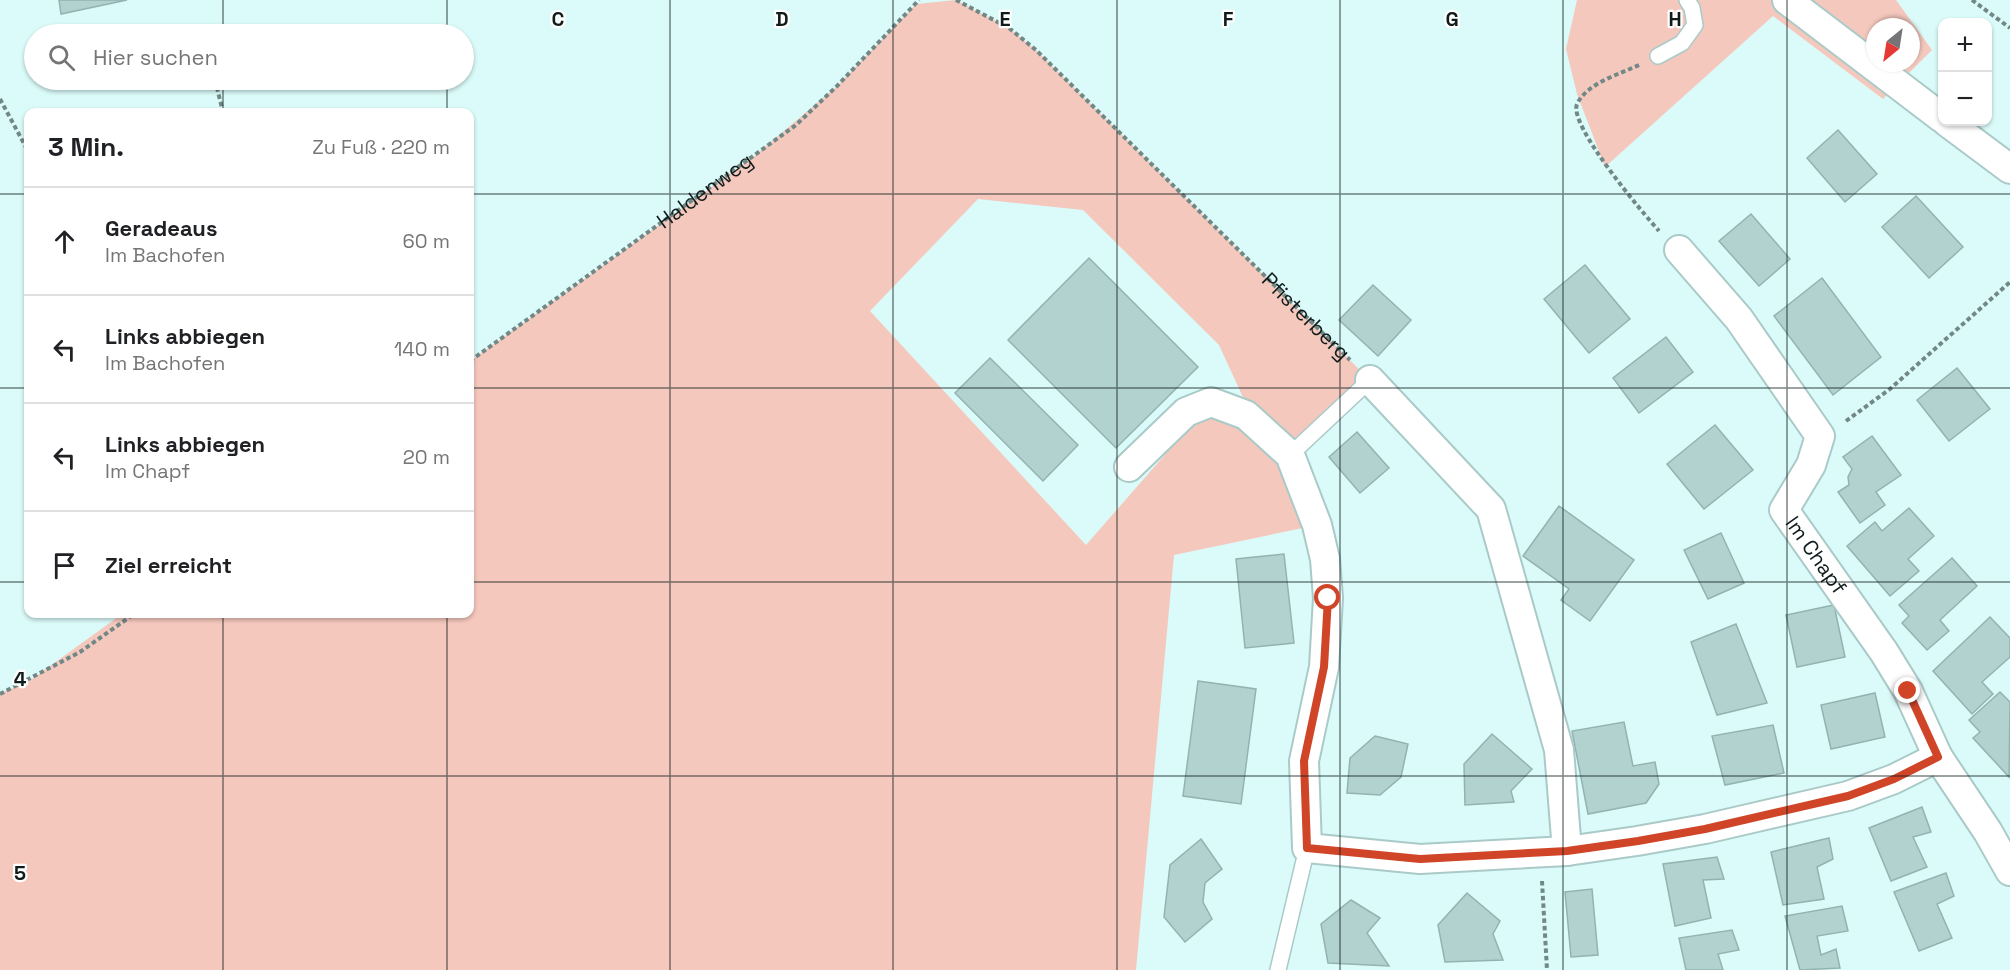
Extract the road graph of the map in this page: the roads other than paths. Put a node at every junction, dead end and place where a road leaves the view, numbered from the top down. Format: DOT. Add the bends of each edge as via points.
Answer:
graph roads {
  1 [pos="1687,0"];
  2 [pos="1787,0"];
  3 [pos="1658,56"];
  4 [pos="1938,115"];
  5 [pos="1952,126"];
  6 [pos="2010,169"];
  7 [pos="1679,250"];
  8 [pos="1370,380"];
  9 [pos="1290,455"];
  10 [pos="1128,467"];
  11 [pos="1938,757"];
  12 [pos="1307,848"];
  13 [pos="1554,852"];
  14 [pos="2010,872"];
  15 [pos="1278,970"];
  1 -- 3 [label="lane" via="1695,25 1682,43"];
  2 -- 4 [label="street"];
  5 -- 6 [label="street"];
  7 -- 11 [label="street, Im Chapf" via="1739,319 1820,436 1811,465 1784,510 1884,651 1908,691"];
  8 -- 9 [label="lane"];
  8 -- 13 [label="street" via="1491,508 1559,750"];
  9 -- 10 [label="street" via="1246,415 1211,402 1186,412"];
  9 -- 12 [label="street" via="1317,525 1328,598 1324,667 1304,761"];
  11 -- 13 [label="street" via="1848,796 1705,829"];
  11 -- 14 [label="street, Im Chapf"];
  12 -- 13 [label="street" via="1420,859"];
  12 -- 15 [label="lane"];
}
